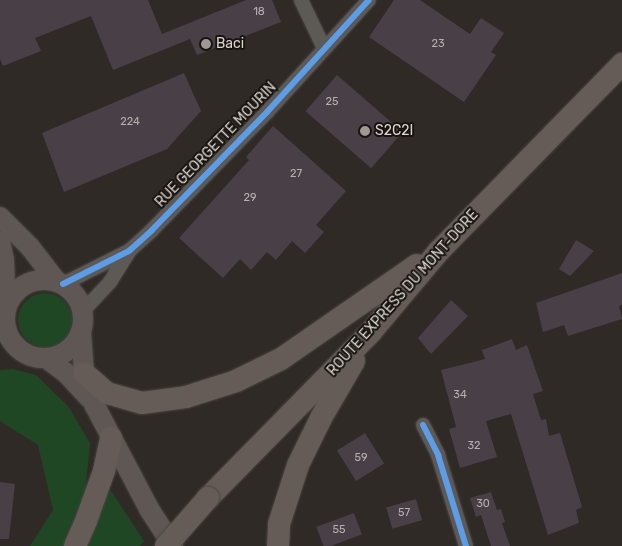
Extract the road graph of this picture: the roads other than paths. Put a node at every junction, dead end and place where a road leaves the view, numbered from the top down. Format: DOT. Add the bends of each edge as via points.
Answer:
graph roads {
  1 [pos="301,0"];
  2 [pos="369,0"];
  3 [pos="324,48"];
  4 [pos="622,64"];
  5 [pos="0,217"];
  6 [pos="0,242"];
  7 [pos="129,251"];
  8 [pos="439,251"];
  9 [pos="60,283"];
  10 [pos="6,309"];
  11 [pos="83,311"];
  12 [pos="81,332"];
  13 [pos="371,332"];
  14 [pos="46,358"];
  15 [pos="84,373"];
  16 [pos="95,406"];
  17 [pos="422,425"];
  18 [pos="111,438"];
  19 [pos="75,546"];
  20 [pos="166,546"];
  21 [pos="173,546"];
  22 [pos="278,546"];
  23 [pos="466,546"];
  1 -- 3 [label="street"];
  2 -- 3 [label="street, RUE GEORGETTE MOURIN"];
  3 -- 7 [label="street, RUE GEORGETTE MOURIN" via="267,112"];
  4 -- 8 [label="main road, ROUTE EXPRESS DU MONT-DORE"];
  5 -- 9 [label="main road"];
  6 -- 10 [label="main road"];
  7 -- 9 [label="street, RUE GEORGETTE MOURIN"];
  7 -- 11 [label="street, RUE GEORGETTE MOURIN" via="110,282"];
  8 -- 13 [label="main road, ROUTE EXPRESS DU MONT-DORE"];
  8 -- 15 [label="main road" via="281,359 236,381 186,397 142,403 107,393"];
  9 -- 10 [label="main road" via="31,282 20,288"];
  9 -- 11 [label="main road" via="72,291"];
  10 -- 14 [label="main road" via="7,328 15,345 29,355"];
  11 -- 12 [label="main road"];
  12 -- 14 [label="main road" via="67,350"];
  12 -- 15 [label="main road"];
  13 -- 20 [label="main road, ROUTE EXPRESS DU MONT-DORE, bridge" via="208,498"];
  13 -- 22 [label="main road" via="298,465 279,524"];
  14 -- 16 [label="main road" via="66,373"];
  15 -- 16 [label="main road"];
  16 -- 18 [label="main road"];
  17 -- 23 [label="street" via="438,455"];
  18 -- 19 [label="main road" via="104,471"];
  18 -- 21 [label="main road"];
}
